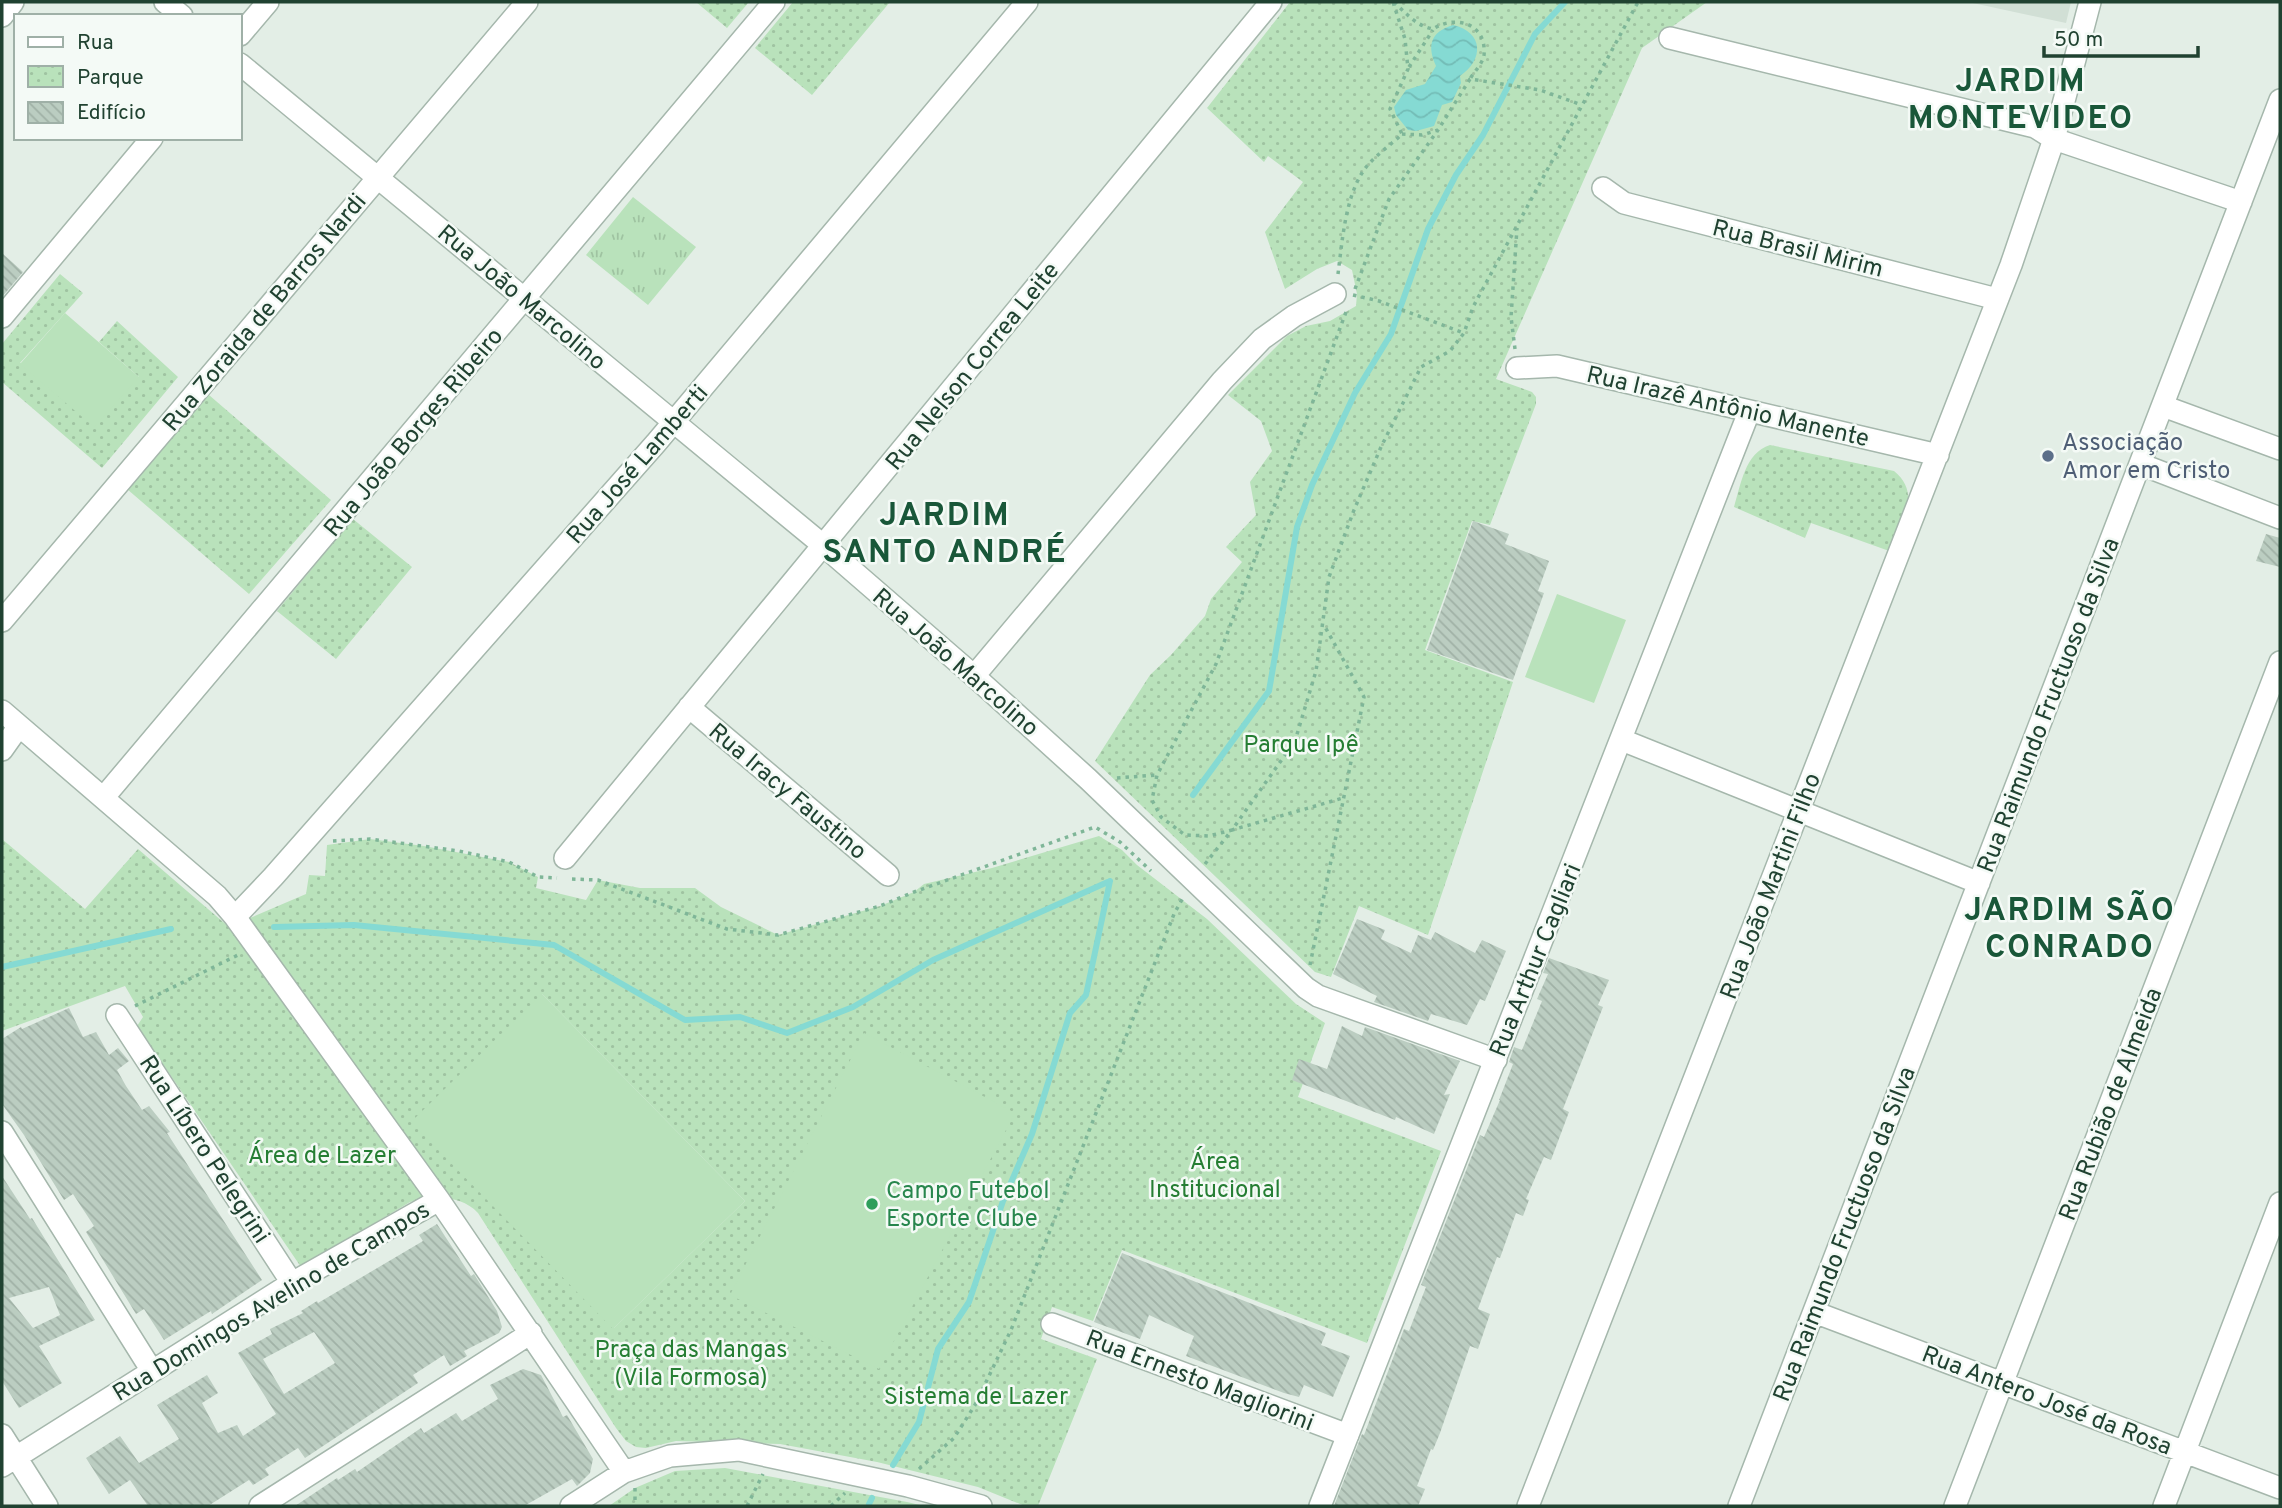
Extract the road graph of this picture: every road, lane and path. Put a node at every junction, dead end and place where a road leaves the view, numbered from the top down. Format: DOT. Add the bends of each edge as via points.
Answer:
graph roads {
  1 [pos="13,2"];
  2 [pos="165,2"];
  3 [pos="268,2"];
  4 [pos="527,2"];
  5 [pos="774,2"];
  6 [pos="1027,2"];
  7 [pos="1271,2"];
  8 [pos="1394,2"];
  9 [pos="1638,2"];
  10 [pos="2090,2"];
  11 [pos="180,14"];
  12 [pos="2,16"];
  13 [pos="1433,29"];
  14 [pos="242,33"];
  15 [pos="1670,38"];
  16 [pos="242,66"];
  17 [pos="1408,69"];
  18 [pos="1471,79"];
  19 [pos="2280,100"];
  20 [pos="1582,105"];
  21 [pos="1438,130"];
  22 [pos="1402,134"];
  23 [pos="2054,139"];
  24 [pos="150,140"];
  25 [pos="378,177"];
  26 [pos="1603,188"];
  27 [pos="2241,202"];
  28 [pos="1517,225"];
  29 [pos="525,298"];
  30 [pos="1997,299"];
  31 [pos="1341,300"];
  32 [pos="2,317"];
  33 [pos="1464,333"];
  34 [pos="1517,368"];
  35 [pos="2163,406"];
  36 [pos="1749,412"];
  37 [pos="674,422"];
  38 [pos="2280,449"];
  39 [pos="1938,455"];
  40 [pos="2140,464"];
  41 [pos="2280,518"];
  42 [pos="824,546"];
  43 [pos="2,621"];
  44 [pos="1323,622"];
  45 [pos="2280,662"];
  46 [pos="974,676"];
  47 [pos="689,707"];
  48 [pos="2,711"];
  49 [pos="19,726"];
  50 [pos="1622,740"];
  51 [pos="2,750"];
  52 [pos="1157,775"];
  53 [pos="1088,779"];
  54 [pos="104,797"];
  55 [pos="1343,798"];
  56 [pos="1800,810"];
  57 [pos="1232,830"];
  58 [pos="303,843"];
  59 [pos="565,858"];
  60 [pos="1152,871"];
  61 [pos="888,876"];
  62 [pos="1193,879"];
  63 [pos="1979,883"];
  64 [pos="235,917"];
  65 [pos="256,946"];
  66 [pos="1306,988"];
  67 [pos="117,1015"];
  68 [pos="1496,1060"];
  69 [pos="2,1132"];
  70 [pos="439,1200"];
  71 [pos="2280,1203"];
  72 [pos="292,1283"];
  73 [pos="1814,1312"];
  74 [pos="1052,1324"];
  75 [pos="531,1333"];
  76 [pos="152,1371"];
  77 [pos="2003,1384"];
  78 [pos="2,1435"];
  79 [pos="1348,1436"];
  80 [pos="2184,1452"];
  81 [pos="9,1461"];
  82 [pos="766,1469"];
  83 [pos="624,1472"];
  84 [pos="908,1486"];
  85 [pos="2280,1488"];
  86 [pos="47,1506"];
  87 [pos="260,1506"];
  88 [pos="571,1506"];
  89 [pos="747,1506"];
  90 [pos="981,1506"];
  91 [pos="1320,1506"];
  92 [pos="1528,1506"];
  93 [pos="1739,1506"];
  94 [pos="1955,1506"];
  95 [pos="2164,1506"];
  1 -- 12 [label="street"];
  2 -- 11 [label="street"];
  3 -- 14 [label="street"];
  4 -- 25 [label="street, Rua Zoraida de Barros Nardi"];
  5 -- 29 [label="street, Rua João Borges Ribeiro"];
  6 -- 37 [label="street, Rua José Lamberti"];
  7 -- 42 [label="street, Rua Nelson Correa Leite"];
  8 -- 13 [label="path" via="1411,19"];
  8 -- 17 [label="path"];
  9 -- 20 [label="path"];
  10 -- 23 [label="street, Rua João Martini Filho"];
  13 -- 17 [label="path"];
  13 -- 18 [label="path" via="1444,22 1462,21 1476,29 1484,58"];
  15 -- 23 [label="street" via="2035,127"];
  16 -- 25 [label="street, Rua João Marcolino"];
  17 -- 22 [label="path" via="1390,109"];
  18 -- 20 [label="path" via="1540,90"];
  18 -- 21 [label="path"];
  19 -- 27 [label="street, Rua Raimundo Fructuoso da Silva"];
  20 -- 28 [label="path"];
  21 -- 22 [label="path"];
  21 -- 33 [label="path" via="1389,200 1353,295"];
  22 -- 31 [label="path" via="1363,171 1355,187 1344,228"];
  23 -- 27 [label="street"];
  23 -- 30 [label="street, Rua João Martini Filho"];
  24 -- 32 [label="street"];
  25 -- 29 [label="street, Rua João Marcolino"];
  25 -- 43 [label="street, Rua Zoraida de Barros Nardi"];
  26 -- 30 [label="street, Rua Brasil Mirim" via="1624,203"];
  27 -- 35 [label="street, Rua Raimundo Fructuoso da Silva"];
  28 -- 33 [label="path"];
  28 -- 34 [label="path" via="1511,317"];
  29 -- 37 [label="street, Rua João Marcolino"];
  29 -- 54 [label="street, Rua João Borges Ribeiro"];
  30 -- 39 [label="street, Rua João Martini Filho"];
  31 -- 46 [label="street" via="1294,316 1262,339"];
  31 -- 52 [label="path" via="1216,664"];
  33 -- 44 [label="path" via="1450,351 1421,368 1381,447 1329,577"];
  34 -- 36 [label="street, Rua Irazê Antônio Manente" via="1557,366"];
  35 -- 38 [label="street"];
  35 -- 40 [label="street, Rua Raimundo Fructuoso da Silva"];
  36 -- 39 [label="street, Rua Irazê Antônio Manente"];
  36 -- 50 [label="street, Rua Arthur Cagliari"];
  37 -- 42 [label="street, Rua João Marcolino"];
  37 -- 58 [label="street, Rua José Lamberti"];
  39 -- 56 [label="street, Rua João Martini Filho"];
  40 -- 41 [label="street"];
  40 -- 63 [label="street, Rua Raimundo Fructuoso da Silva"];
  42 -- 46 [label="street, Rua João Marcolino"];
  42 -- 47 [label="street, Rua Nelson Correa Leite"];
  44 -- 55 [label="path" via="1364,696"];
  44 -- 57 [label="path" via="1316,671 1295,741"];
  45 -- 77 [label="street, Rua Rubião de Almeida"];
  46 -- 53 [label="street, Rua João Marcolino"];
  47 -- 59 [label="street, Rua Nelson Correa Leite"];
  47 -- 61 [label="street, Rua Iracy Faustino"];
  48 -- 49 [label="street"];
  49 -- 51 [label="street"];
  49 -- 54 [label="street"];
  50 -- 56 [label="street"];
  50 -- 68 [label="street, Rua Arthur Cagliari"];
  52 -- 53 [label="path"];
  52 -- 57 [label="path" via="1152,800 1161,817 1185,835 1209,836"];
  53 -- 62 [label="street, Rua João Marcolino"];
  54 -- 64 [label="street"];
  55 -- 57 [label="path"];
  55 -- 66 [label="path"];
  56 -- 63 [label="street"];
  56 -- 92 [label="street, Rua João Martini Filho"];
  57 -- 62 [label="path"];
  58 -- 60 [label="path" via="370,839 458,851 509,862 538,877 598,880 727,929 778,935 880,906 1095,827"];
  58 -- 64 [label="street, Rua José Lamberti"];
  62 -- 66 [label="street, Rua João Marcolino"];
  62 -- 84 [label="path" via="1174,914 1011,1330 954,1438 914,1474"];
  63 -- 73 [label="street, Rua Raimundo Fructuoso da Silva"];
  64 -- 65 [label="street"];
  65 -- 67 [label="path"];
  65 -- 70 [label="street"];
  66 -- 68 [label="street, Rua João Marcolino"];
  67 -- 72 [label="street, Rua Líbero Pelegrini"];
  68 -- 79 [label="street, Rua Arthur Cagliari"];
  69 -- 76 [label="street"];
  70 -- 72 [label="street, Rua Domingos Avelino de Campos"];
  70 -- 75 [label="street, Rua Domingos Avelino de Campos"];
  71 -- 80 [label="street"];
  72 -- 76 [label="street, Rua Domingos Avelino de Campos"];
  73 -- 77 [label="street, Rua Antero José da Rosa"];
  73 -- 93 [label="street, Rua Raimundo Fructuoso da Silva"];
  74 -- 79 [label="street, Rua Ernesto Magliorini"];
  75 -- 83 [label="street, Rua Domingos Avelino de Campos"];
  75 -- 87 [label="street"];
  76 -- 81 [label="street, Rua Domingos Avelino de Campos"];
  77 -- 80 [label="street, Rua Antero José da Rosa"];
  77 -- 94 [label="street, Rua Rubião de Almeida"];
  78 -- 81 [label="street"];
  79 -- 91 [label="street, Rua Arthur Cagliari"];
  80 -- 85 [label="street, Rua Antero José da Rosa"];
  80 -- 95 [label="street"];
  81 -- 86 [label="street"];
  82 -- 89 [label="path"];
  83 -- 84 [label="street" via="670,1456 739,1450"];
  83 -- 88 [label="street"];
  84 -- 90 [label="street"];
}
